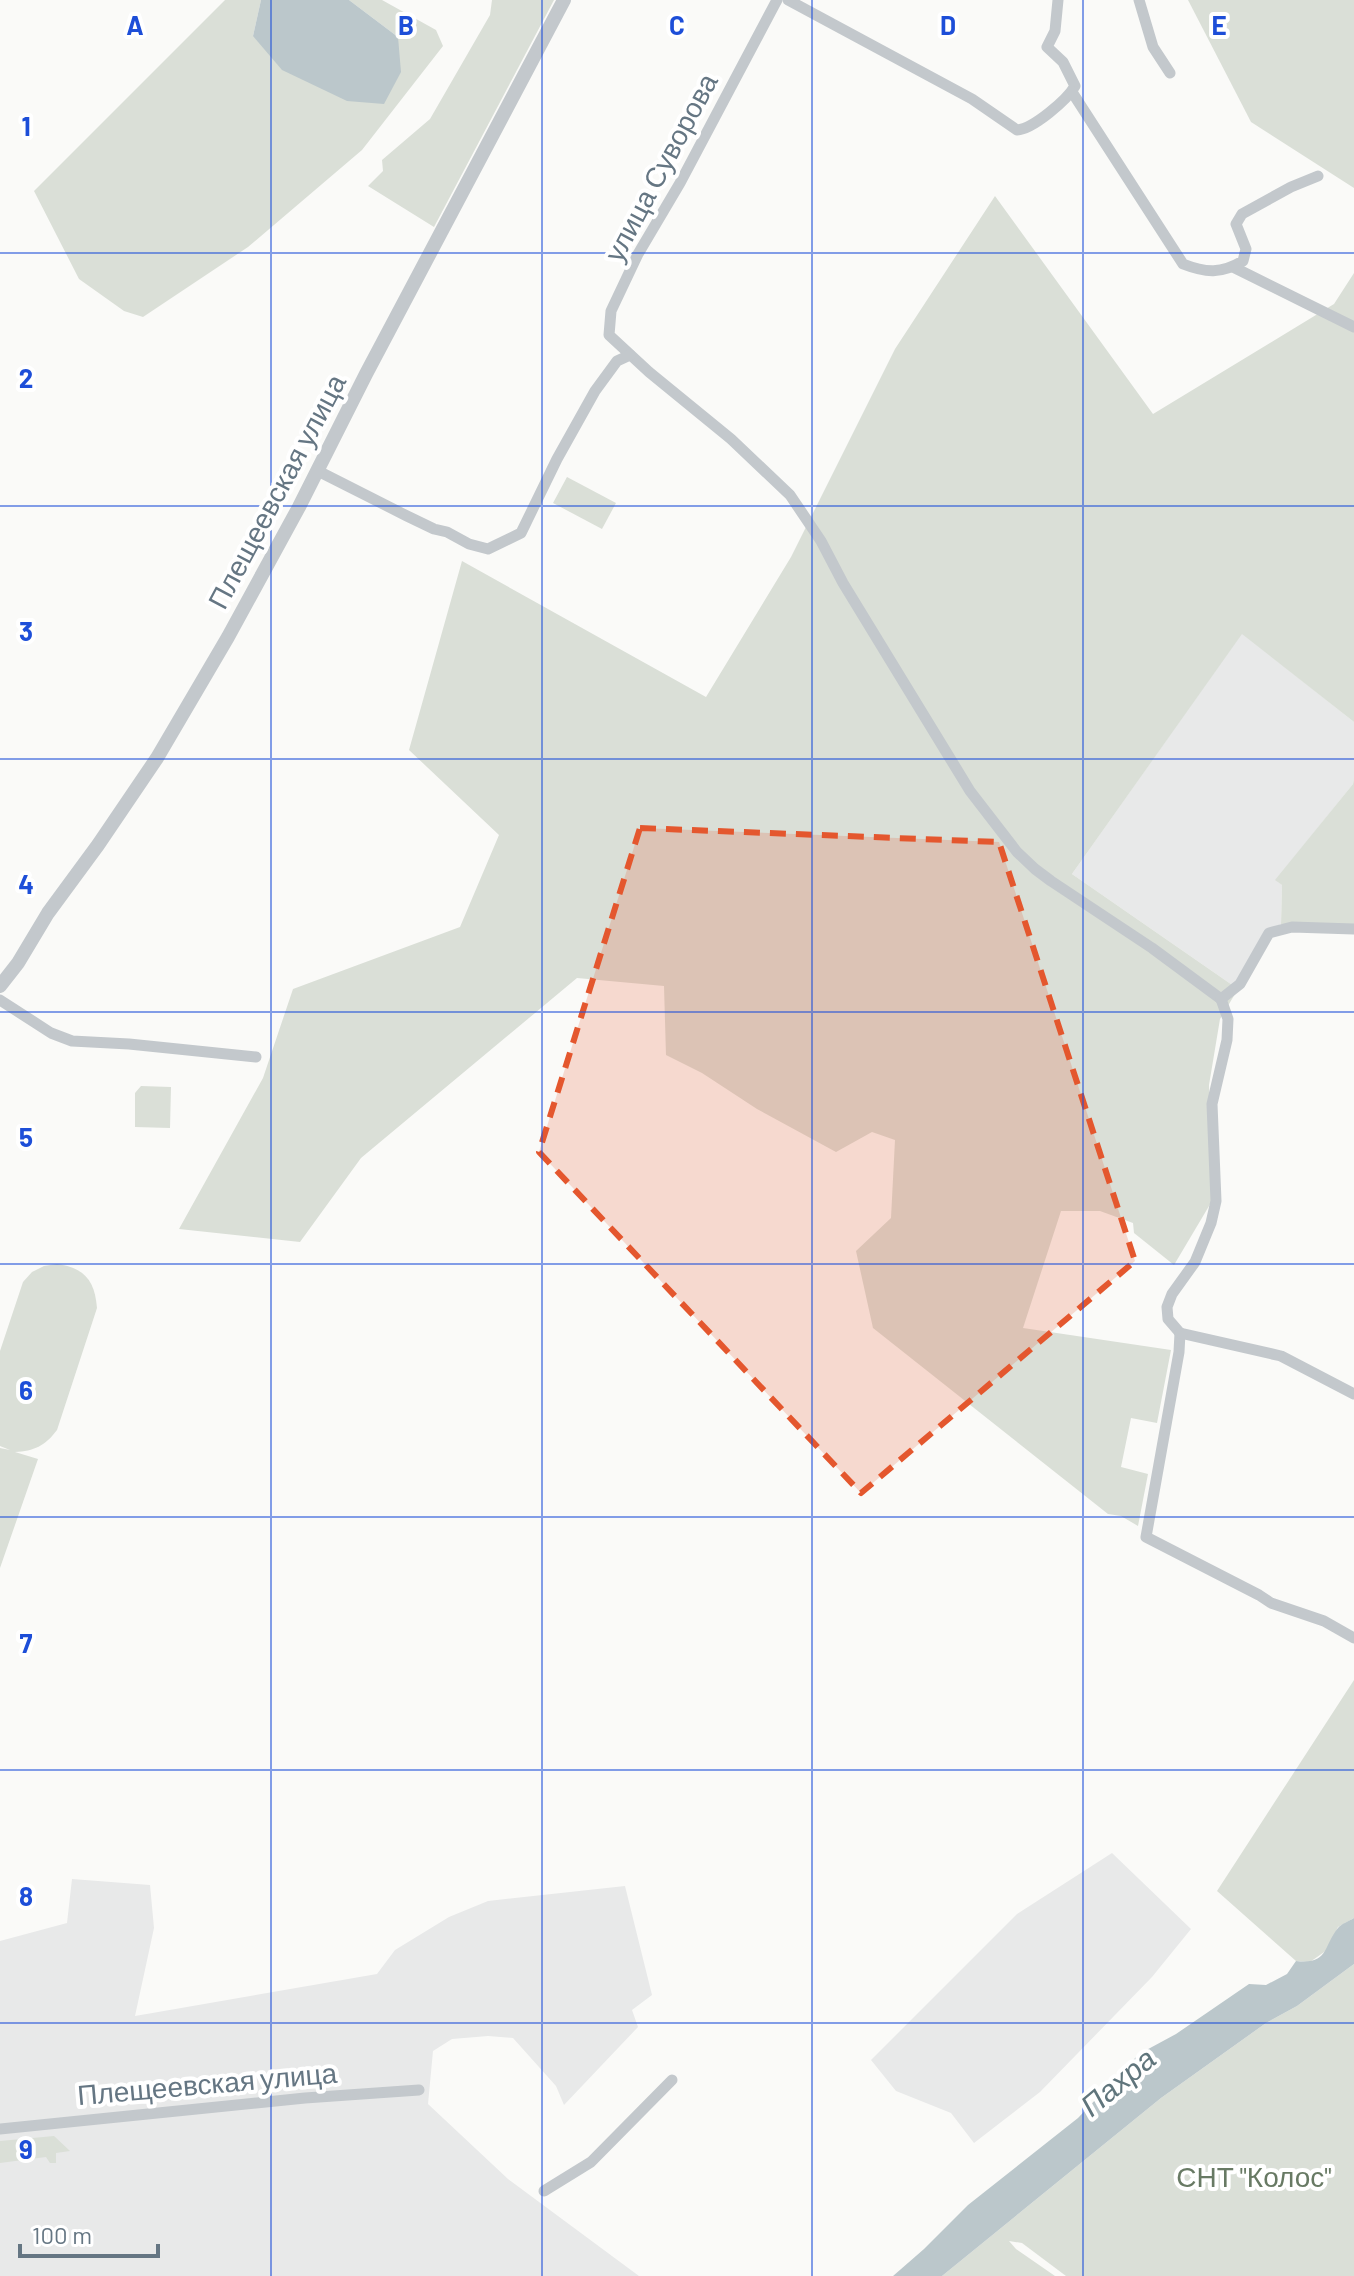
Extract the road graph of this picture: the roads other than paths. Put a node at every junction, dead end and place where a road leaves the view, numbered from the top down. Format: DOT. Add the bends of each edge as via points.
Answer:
graph roads {
  1 [pos="564,0"];
  2 [pos="777,0"];
  3 [pos="788,0"];
  4 [pos="1058,0"];
  5 [pos="1139,0"];
  6 [pos="1170,73"];
  7 [pos="1072,92"];
  8 [pos="1318,176"];
  9 [pos="1233,267"];
  10 [pos="1354,327"];
  11 [pos="630,355"];
  12 [pos="318,471"];
  13 [pos="1354,929"];
  14 [pos="0,986"];
  15 [pos="1221,999"];
  16 [pos="0,1000"];
  17 [pos="256,1057"];
  18 [pos="1180,1333"];
  19 [pos="1354,1394"];
  20 [pos="1354,1638"];
  21 [pos="672,2080"];
  22 [pos="419,2090"];
  23 [pos="0,2129"];
  24 [pos="544,2191"];
  1 -- 12 [label="street, Плещеевская улица"];
  2 -- 11 [label="street, улица Суворова" via="611,311 609,335"];
  3 -- 7 [label="street" via="972,99 1017,130 1047,115"];
  4 -- 7 [label="street" via="1055,31 1047,47 1070,72"];
  5 -- 6 [label="street" via="1153,47"];
  7 -- 9 [label="street" via="1183,264 1211,271"];
  8 -- 9 [label="street" via="1242,214 1236,224 1246,249 1243,261"];
  9 -- 10 [label="street"];
  11 -- 12 [label="street" via="617,361 595,391 521,533 488,549 434,529"];
  11 -- 15 [label="street" via="790,495 970,791 1017,852"];
  12 -- 14 [label="street, Плещеевская улица" via="175,729"];
  13 -- 15 [label="street" via="1292,927 1269,933 1240,984"];
  15 -- 18 [label="street" via="1228,1019 1212,1104 1216,1201 1195,1262 1167,1307 1168,1319"];
  16 -- 17 [label="street" via="72,1041"];
  18 -- 19 [label="street" via="1281,1356"];
  18 -- 20 [label="street" via="1146,1537 1271,1603 1324,1621"];
  21 -- 24 [label="street" via="591,2162"];
  22 -- 23 [label="street, Плещеевская улица"];
}
